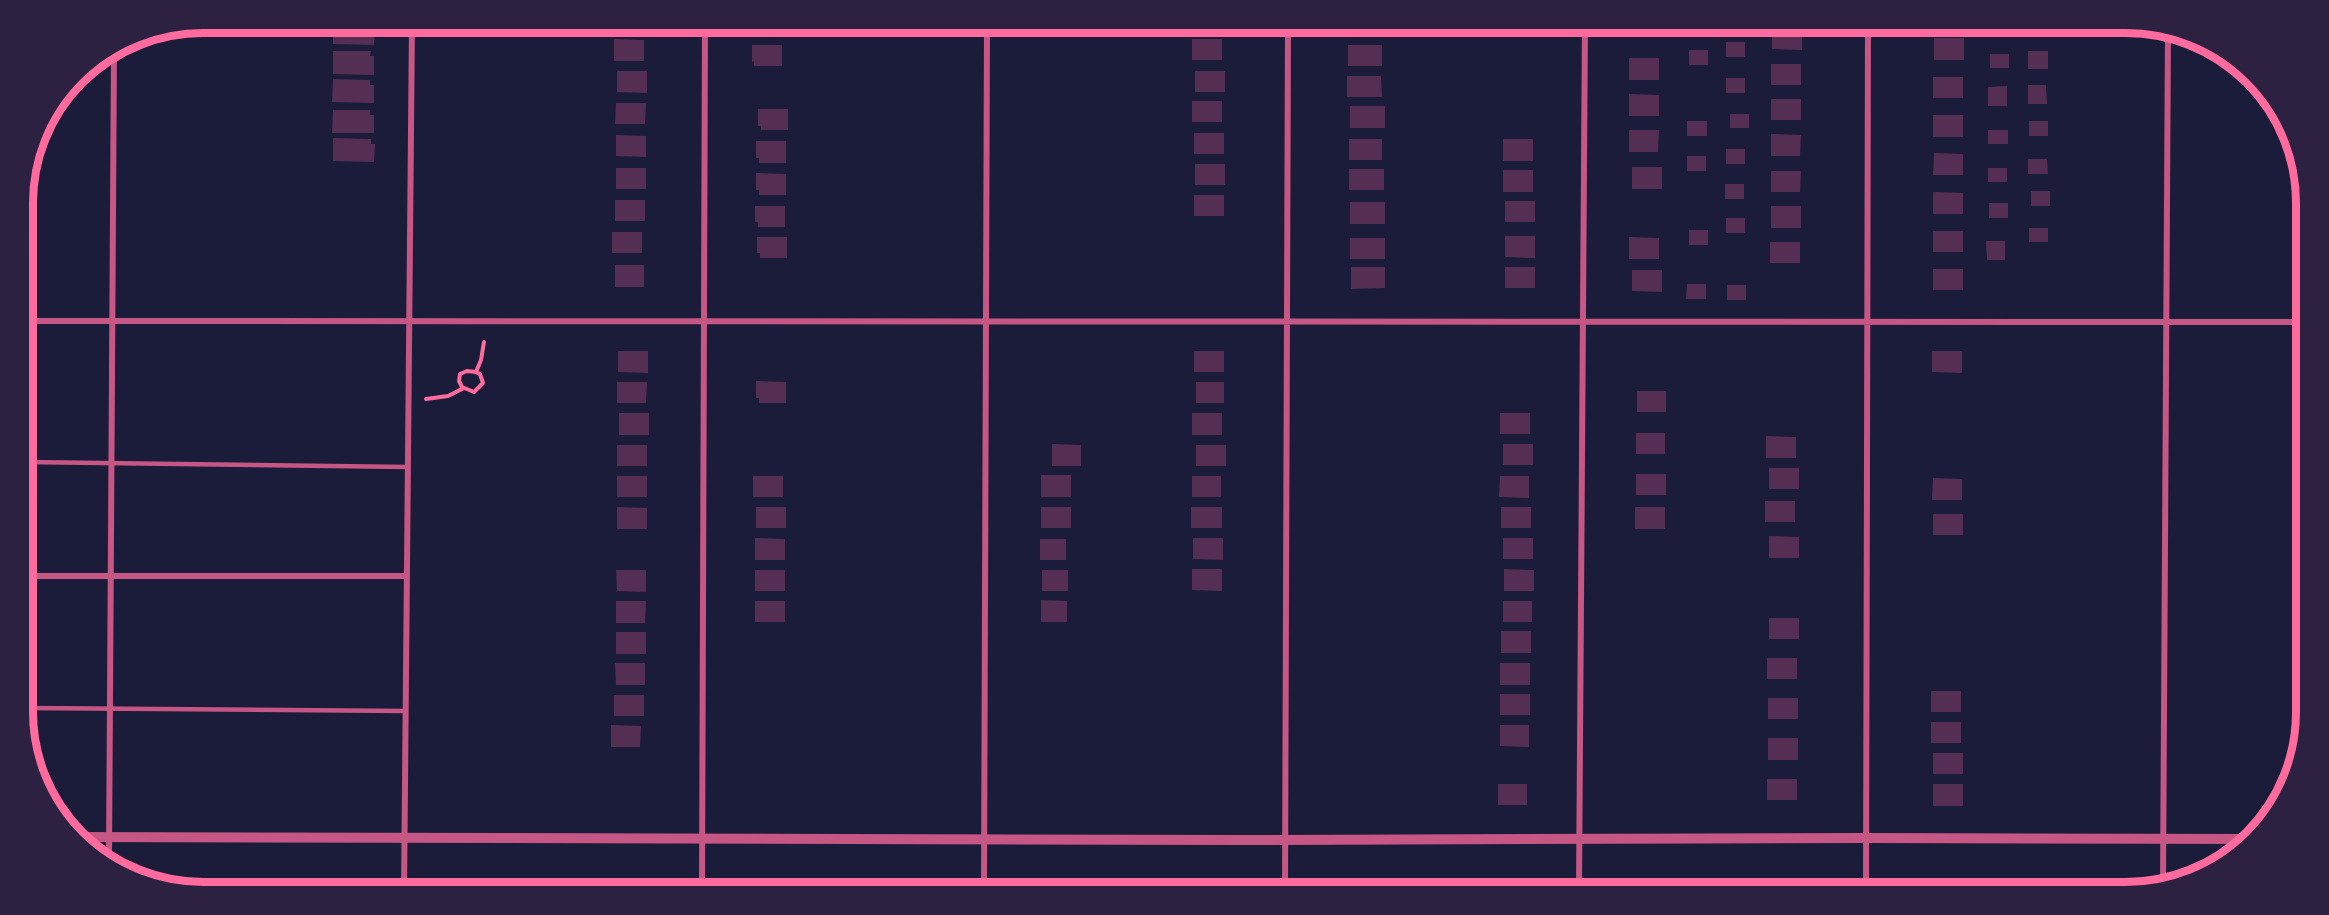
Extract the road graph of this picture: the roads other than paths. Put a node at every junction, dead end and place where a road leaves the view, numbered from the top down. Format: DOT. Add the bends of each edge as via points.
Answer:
graph roads {
  1 [pos="412,33"];
  2 [pos="705,33"];
  3 [pos="987,33"];
  4 [pos="1288,33"];
  5 [pos="1585,33"];
  6 [pos="1868,33"];
  7 [pos="2168,38"];
  8 [pos="114,58"];
  9 [pos="1584,320"];
  10 [pos="33,321"];
  11 [pos="112,321"];
  12 [pos="409,321"];
  13 [pos="704,321"];
  14 [pos="2164,321"];
  15 [pos="985,322"];
  16 [pos="1866,322"];
  17 [pos="2296,322"];
  18 [pos="1287,323"];
  19 [pos="33,462"];
  20 [pos="112,463"];
  21 [pos="408,466"];
  22 [pos="33,576"];
  23 [pos="112,576"];
  24 [pos="407,576"];
  25 [pos="33,708"];
  26 [pos="110,708"];
  27 [pos="406,711"];
  28 [pos="88,837"];
  29 [pos="109,837"];
  30 [pos="405,837"];
  31 [pos="702,838"];
  32 [pos="1866,838"];
  33 [pos="2164,838"];
  34 [pos="984,839"];
  35 [pos="1284,839"];
  36 [pos="1579,839"];
  37 [pos="2239,839"];
  38 [pos="109,854"];
  39 [pos="2163,878"];
  40 [pos="404,882"];
  41 [pos="702,882"];
  42 [pos="984,882"];
  43 [pos="1284,882"];
  44 [pos="1579,882"];
  45 [pos="1866,882"];
  1 -- 12 [label="street"];
  2 -- 13 [label="street"];
  3 -- 15 [label="street"];
  4 -- 18 [label="street"];
  5 -- 9 [label="street"];
  6 -- 16 [label="street"];
  7 -- 14 [label="street"];
  8 -- 11 [label="street"];
  9 -- 16 [label="street"];
  9 -- 18 [label="street"];
  9 -- 36 [label="street"];
  10 -- 11 [label="street"];
  11 -- 12 [label="street"];
  11 -- 20 [label="street"];
  12 -- 13 [label="street"];
  12 -- 21 [label="street"];
  13 -- 15 [label="street"];
  13 -- 31 [label="street"];
  14 -- 16 [label="street"];
  14 -- 17 [label="street"];
  14 -- 33 [label="street"];
  15 -- 18 [label="street"];
  15 -- 34 [label="street"];
  16 -- 32 [label="street"];
  18 -- 35 [label="street"];
  19 -- 20 [label="lane"];
  20 -- 21 [label="lane"];
  20 -- 23 [label="street"];
  21 -- 24 [label="street"];
  22 -- 23 [label="street"];
  23 -- 24 [label="street"];
  23 -- 26 [label="street"];
  24 -- 27 [label="street"];
  25 -- 26 [label="lane"];
  26 -- 27 [label="lane"];
  26 -- 29 [label="street"];
  27 -- 30 [label="street"];
  28 -- 29 [label="street"];
  29 -- 30 [label="street"];
  29 -- 38 [label="street"];
  30 -- 31 [label="street"];
  30 -- 40 [label="street"];
  31 -- 34 [label="street"];
  31 -- 41 [label="street"];
  32 -- 33 [label="street"];
  32 -- 36 [label="street"];
  32 -- 45 [label="street"];
  33 -- 37 [label="street"];
  33 -- 39 [label="street"];
  34 -- 35 [label="street"];
  34 -- 42 [label="street"];
  35 -- 36 [label="street"];
  35 -- 43 [label="street"];
  36 -- 44 [label="street"];
}
